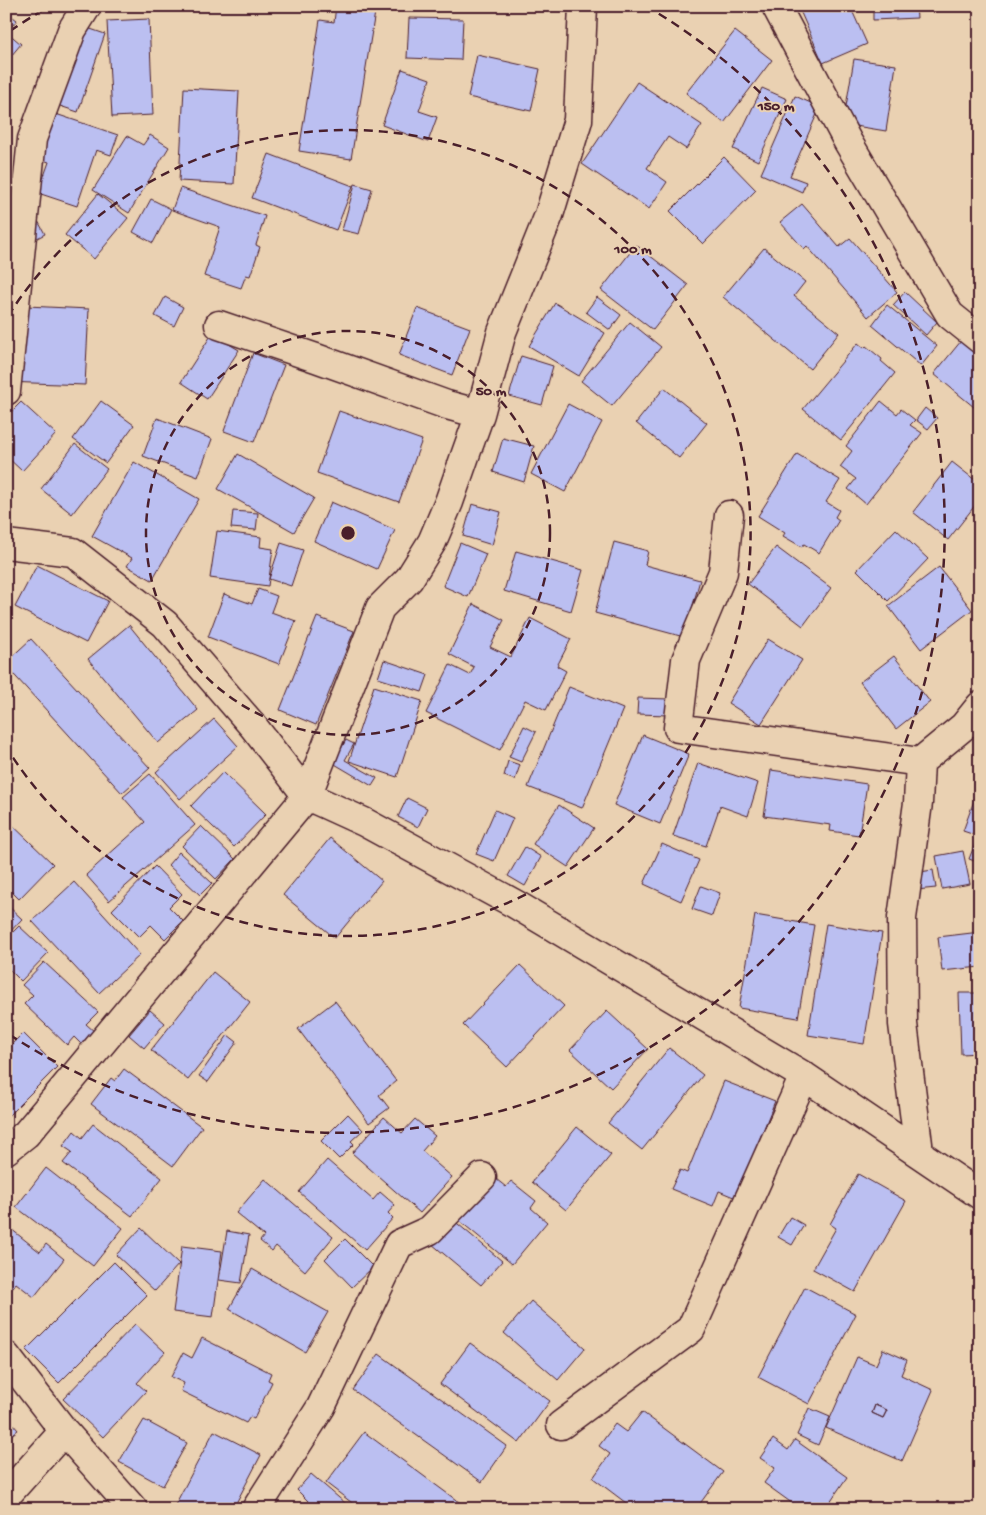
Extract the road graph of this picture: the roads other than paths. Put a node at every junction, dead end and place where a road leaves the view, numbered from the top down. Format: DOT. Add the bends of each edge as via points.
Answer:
graph roads {
  1 [pos="87,6"];
  2 [pos="583,6"];
  3 [pos="776,6"];
  4 [pos="219,326"];
  5 [pos="980,339"];
  6 [pos="6,391"];
  7 [pos="480,414"];
  8 [pos="729,515"];
  9 [pos="6,544"];
  10 [pos="980,706"];
  11 [pos="920,762"];
  12 [pos="307,796"];
  13 [pos="804,1076"];
  14 [pos="6,1150"];
  15 [pos="918,1152"];
  16 [pos="482,1177"];
  17 [pos="980,1195"];
  18 [pos="6,1356"];
  19 [pos="561,1425"];
  20 [pos="64,1431"];
  21 [pos="6,1496"];
  22 [pos="134,1509"];
  23 [pos="256,1509"];
  1 -- 6 [label="street" via="72,30 32,139"];
  2 -- 7 [label="street" via="578,120 549,215 502,332"];
  3 -- 5 [label="street" via="848,142 950,315"];
  4 -- 7 [label="street"];
  7 -- 12 [label="street" via="432,542 410,579 380,608"];
  8 -- 11 [label="street" via="723,572 686,660 678,728"];
  9 -- 12 [label="street" via="72,552 165,624 253,726"];
  10 -- 11 [label="street" via="964,726"];
  11 -- 15 [label="street" via="918,802 902,918 903,1024"];
  12 -- 13 [label="street" via="364,822 515,904"];
  12 -- 14 [label="street" via="26,1134"];
  13 -- 15 [label="street"];
  13 -- 19 [label="street" via="691,1330"];
  15 -- 17 [label="street"];
  16 -- 23 [label="street" via="430,1230 400,1244 321,1407"];
  18 -- 20 [label="street"];
  20 -- 21 [label="street"];
  20 -- 22 [label="street"];
}
